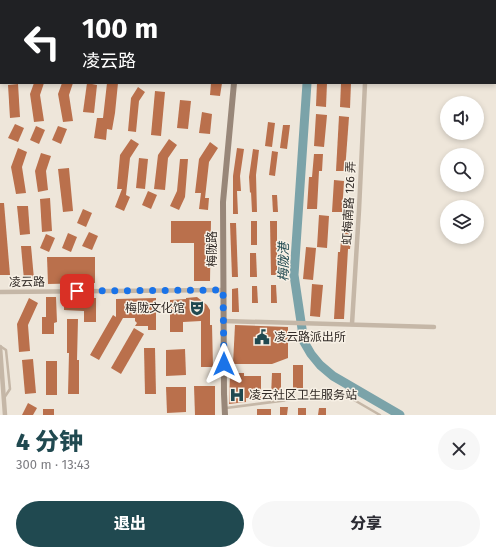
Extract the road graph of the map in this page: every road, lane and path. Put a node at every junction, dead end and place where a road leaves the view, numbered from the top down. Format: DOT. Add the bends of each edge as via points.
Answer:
graph roads {
  1 [pos="33,0"];
  2 [pos="38,0"];
  3 [pos="234,84"];
  4 [pos="365,84"];
  5 [pos="223,290"];
  6 [pos="0,292"];
  7 [pos="224,320"];
  8 [pos="352,324"];
  9 [pos="434,327"];
  10 [pos="0,346"];
  11 [pos="225,408"];
  12 [pos="5,415"];
  13 [pos="225,415"];
  14 [pos="380,415"];
  1 -- 2 [label="highway"];
  3 -- 5 [label="street, 梅陇路" via="223,202"];
  4 -- 8 [label="street, 虹梅南路 126 弄"];
  5 -- 6 [label="street, 凌云路"];
  5 -- 7 [label="street, 梅陇路"];
  7 -- 8 [label="street"];
  7 -- 11 [label="street, 梅陇路"];
  8 -- 9 [label="street"];
  10 -- 12 [label="street"];
  11 -- 13 [label="street, 梅陇路"];
  11 -- 14 [label="lane" via="342,392"];
}
